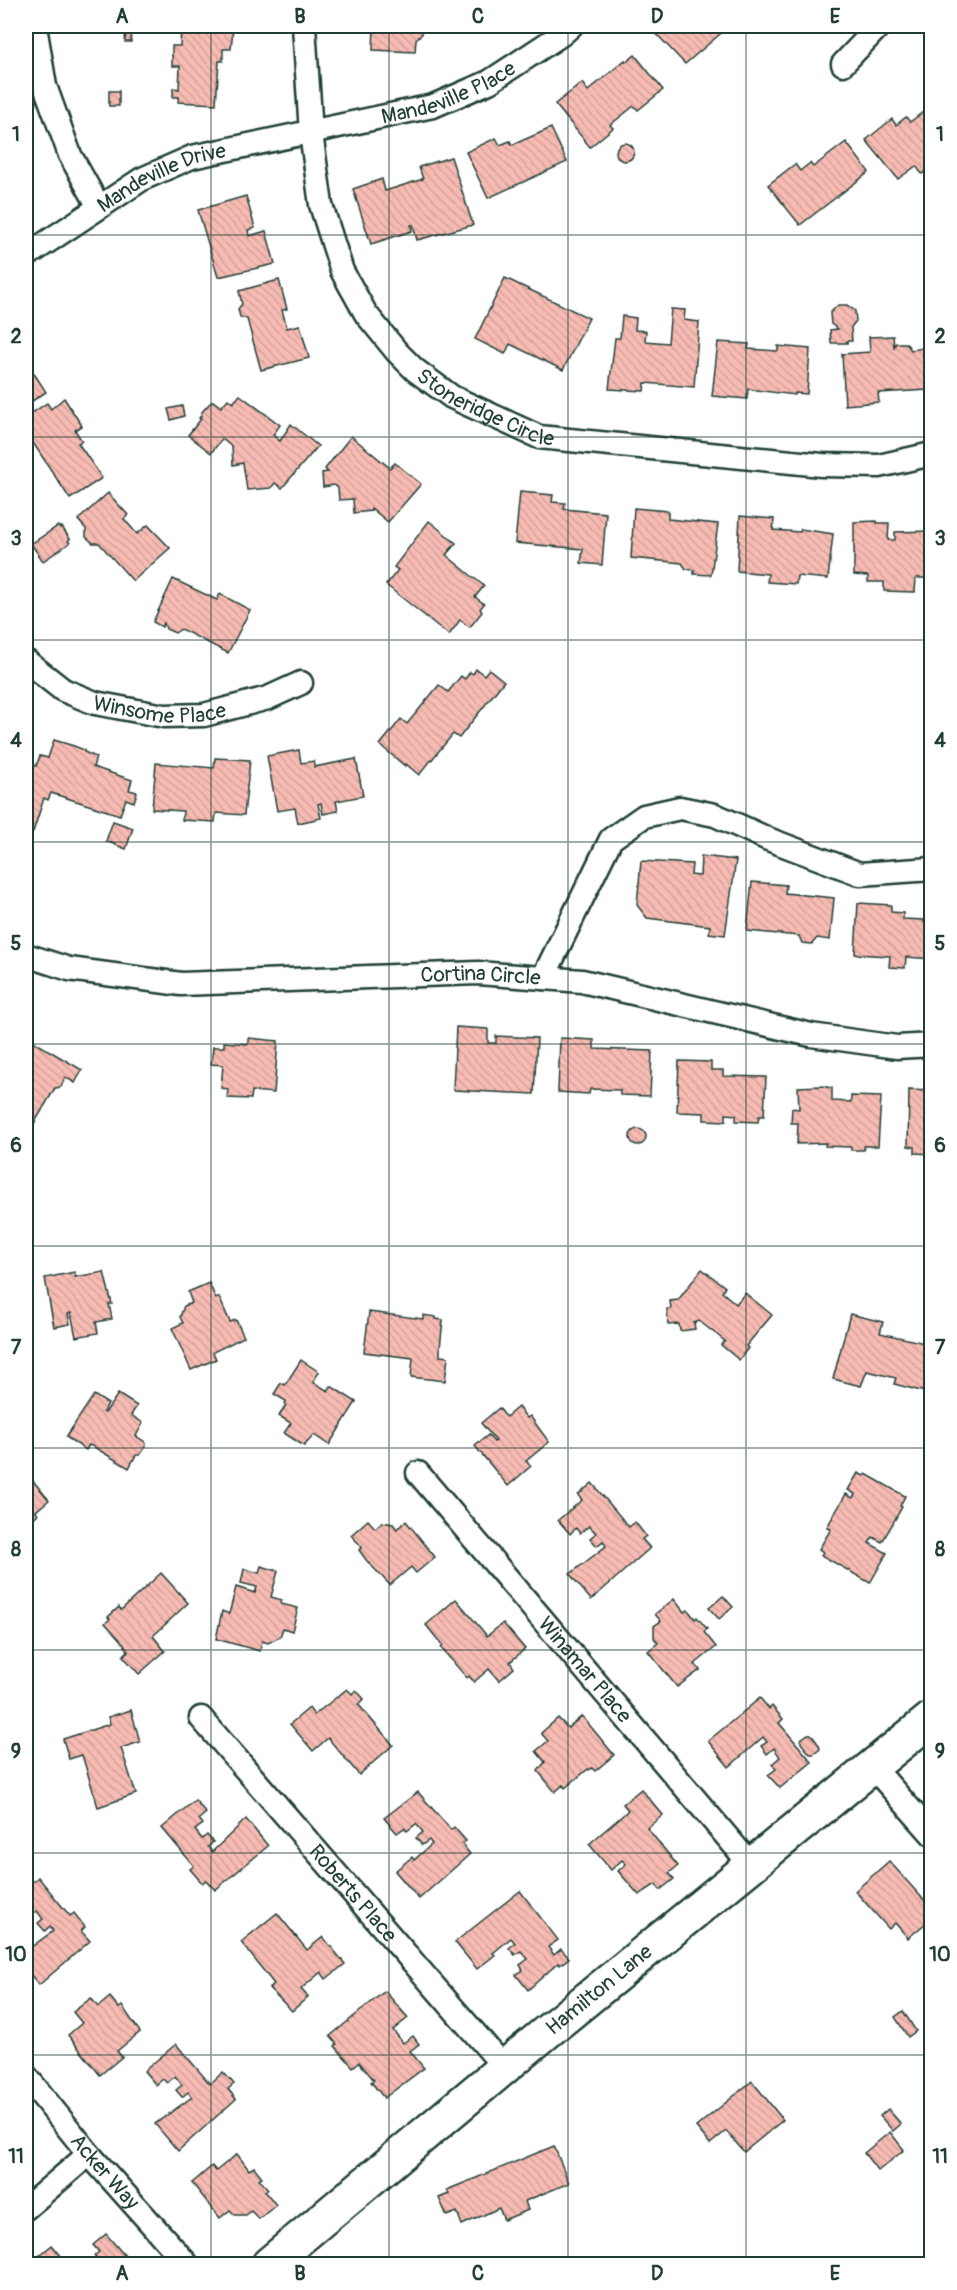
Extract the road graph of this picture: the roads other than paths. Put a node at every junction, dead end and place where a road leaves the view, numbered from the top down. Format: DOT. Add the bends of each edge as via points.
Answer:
graph roads {
  1 [pos="34,26"];
  2 [pos="304,26"];
  3 [pos="571,26"];
  4 [pos="879,26"];
  5 [pos="843,63"];
  6 [pos="311,133"];
  7 [pos="99,207"];
  8 [pos="26,256"];
  9 [pos="932,454"];
  10 [pos="26,661"];
  11 [pos="301,682"];
  12 [pos="932,869"];
  13 [pos="26,955"];
  14 [pos="543,978"];
  15 [pos="932,1045"];
  16 [pos="418,1473"];
  17 [pos="201,1718"];
  18 [pos="932,1718"];
  19 [pos="873,1767"];
  20 [pos="932,1834"];
  21 [pos="751,1864"];
  22 [pos="505,2068"];
  23 [pos="26,2076"];
  24 [pos="90,2154"];
  25 [pos="26,2208"];
  26 [pos="187,2265"];
  27 [pos="269,2265"];
  1 -- 7 [label="street" via="45,86 70,155"];
  2 -- 6 [label="street, Stoneridge Circle"];
  3 -- 6 [label="street, Mandeville Place" via="489,82 433,106"];
  4 -- 5 [label="street"];
  6 -- 7 [label="street, Mandeville Drive" via="192,157 142,179"];
  6 -- 9 [label="street, Stoneridge Circle" via="321,205 342,271 366,314 415,370 463,403 539,437 822,465 879,466"];
  7 -- 8 [label="street, Mandeville Drive"];
  10 -- 11 [label="street, Winsome Place" via="63,690 95,703 165,716 204,715 268,698"];
  12 -- 14 [label="street" via="860,874 716,815 680,808 644,816 611,839"];
  13 -- 14 [label="street, Cortina Circle" via="69,969 181,984 478,973"];
  14 -- 15 [label="street, Cortina Circle" via="582,981 811,1035 897,1047"];
  16 -- 21 [label="street, Winamar Place"];
  17 -- 22 [label="street, Roberts Place"];
  18 -- 19 [label="street, Hamilton Lane"];
  19 -- 20 [label="street"];
  19 -- 21 [label="street, Hamilton Lane"];
  21 -- 22 [label="street, Hamilton Lane"];
  22 -- 27 [label="street, Hamilton Lane"];
  23 -- 24 [label="street, Acker Way"];
  24 -- 25 [label="street"];
  24 -- 26 [label="street, Acker Way"];
}
